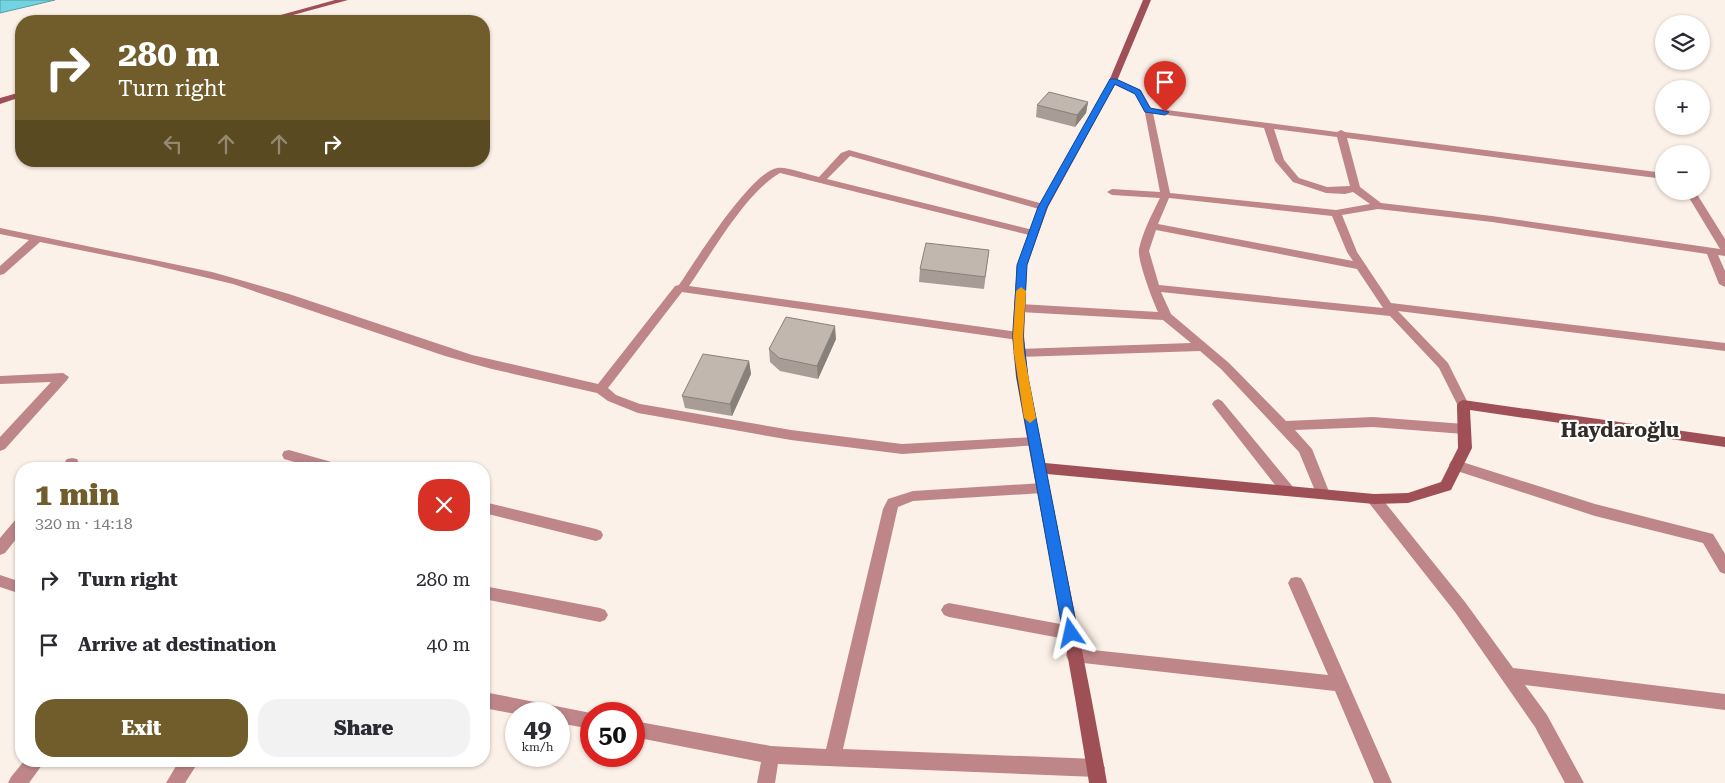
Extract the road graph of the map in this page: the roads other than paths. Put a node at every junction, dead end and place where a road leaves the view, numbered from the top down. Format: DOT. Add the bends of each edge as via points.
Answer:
graph roads {
  1 [pos="344,0"];
  2 [pos="1147,0"];
  3 [pos="286,15"];
  4 [pos="1113,81"];
  5 [pos="15,96"];
  6 [pos="0,101"];
  7 [pos="1148,110"];
  8 [pos="1268,125"];
  9 [pos="1341,134"];
  10 [pos="1655,175"];
  11 [pos="821,180"];
  12 [pos="1355,188"];
  13 [pos="1112,192"];
  14 [pos="1166,195"];
  15 [pos="1696,200"];
  16 [pos="1378,206"];
  17 [pos="1043,207"];
  18 [pos="1336,213"];
  19 [pos="1152,226"];
  20 [pos="0,231"];
  21 [pos="1032,233"];
  22 [pos="37,239"];
  23 [pos="1725,248"];
  24 [pos="1711,251"];
  25 [pos="1725,253"];
  26 [pos="1361,266"];
  27 [pos="0,272"];
  28 [pos="1725,284"];
  29 [pos="682,288"];
  30 [pos="1153,288"];
  31 [pos="1020,308"];
  32 [pos="1390,310"];
  33 [pos="1166,316"];
  34 [pos="1018,336"];
  35 [pos="1725,346"];
  36 [pos="1203,347"];
  37 [pos="1019,353"];
  38 [pos="0,380"];
  39 [pos="601,389"];
  40 [pos="1218,404"];
  41 [pos="1463,405"];
  42 [pos="1283,426"];
  43 [pos="1464,429"];
  44 [pos="1034,442"];
  45 [pos="1725,442"];
  46 [pos="0,446"];
  47 [pos="289,455"];
  48 [pos="313,462"];
  49 [pos="1456,466"];
  50 [pos="1040,468"];
  51 [pos="1043,488"];
  52 [pos="1288,491"];
  53 [pos="1323,494"];
  54 [pos="1374,499"];
  55 [pos="490,508"];
  56 [pos="15,530"];
  57 [pos="596,535"];
  58 [pos="0,548"];
  59 [pos="1725,568"];
  60 [pos="0,581"];
  61 [pos="1296,583"];
  62 [pos="15,585"];
  63 [pos="490,593"];
  64 [pos="949,610"];
  65 [pos="600,615"];
  66 [pos="1071,633"];
  67 [pos="1074,656"];
  68 [pos="1508,676"];
  69 [pos="1340,684"];
  70 [pos="490,701"];
  71 [pos="1725,702"];
  72 [pos="505,704"];
  73 [pos="645,731"];
  74 [pos="771,756"];
  75 [pos="832,758"];
  76 [pos="31,767"];
  77 [pos="186,767"];
  78 [pos="1097,775"];
  79 [pos="17,783"];
  80 [pos="175,783"];
  81 [pos="766,783"];
  82 [pos="1383,783"];
  83 [pos="1575,783"];
  1 -- 3 [label="main road"];
  2 -- 4 [label="main road"];
  4 -- 7 [label="street" via="1138,92"];
  4 -- 17 [label="main road"];
  5 -- 6 [label="main road"];
  7 -- 8 [label="street"];
  7 -- 14 [label="street"];
  8 -- 9 [label="street"];
  8 -- 12 [label="street" via="1280,161 1296,180 1326,190 1345,192"];
  9 -- 10 [label="street"];
  9 -- 12 [label="street"];
  11 -- 17 [label="street" via="844,154 849,154"];
  11 -- 21 [label="street"];
  11 -- 29 [label="street" via="773,171 750,194"];
  12 -- 16 [label="street"];
  13 -- 14 [label="street"];
  14 -- 18 [label="street"];
  14 -- 19 [label="street"];
  15 -- 23 [label="street"];
  16 -- 18 [label="street"];
  16 -- 24 [label="street"];
  17 -- 21 [label="main road"];
  18 -- 26 [label="street"];
  19 -- 26 [label="street"];
  19 -- 30 [label="street" via="1144,251"];
  20 -- 22 [label="street"];
  21 -- 31 [label="main road" via="1022,265"];
  22 -- 27 [label="street"];
  22 -- 39 [label="street" via="237,282 481,362"];
  24 -- 25 [label="street"];
  24 -- 28 [label="street"];
  26 -- 32 [label="street"];
  29 -- 34 [label="street"];
  29 -- 39 [label="street"];
  30 -- 32 [label="street"];
  30 -- 33 [label="street"];
  31 -- 33 [label="street"];
  31 -- 34 [label="main road"];
  32 -- 35 [label="street"];
  32 -- 41 [label="street" via="1444,366"];
  33 -- 36 [label="street"];
  34 -- 37 [label="main road"];
  36 -- 37 [label="street"];
  36 -- 42 [label="street"];
  37 -- 44 [label="main road"];
  38 -- 46 [label="street" via="64,377"];
  39 -- 44 [label="street" via="612,398 638,408 791,435 893,448"];
  40 -- 52 [label="street"];
  41 -- 43 [label="main road"];
  41 -- 45 [label="main road"];
  42 -- 43 [label="street" via="1373,422"];
  42 -- 53 [label="street" via="1305,449"];
  43 -- 49 [label="main road" via="1465,448"];
  44 -- 50 [label="main road"];
  47 -- 48 [label="street"];
  49 -- 54 [label="main road" via="1446,486 1408,498"];
  49 -- 59 [label="street" via="1595,510 1708,538"];
  50 -- 51 [label="main road"];
  50 -- 52 [label="main road"];
  51 -- 66 [label="main road"];
  51 -- 75 [label="street" via="913,496 893,503"];
  52 -- 53 [label="main road"];
  53 -- 54 [label="main road"];
  54 -- 68 [label="street" via="1460,607"];
  55 -- 57 [label="street"];
  56 -- 58 [label="street"];
  60 -- 62 [label="street"];
  61 -- 69 [label="street"];
  63 -- 65 [label="street"];
  64 -- 66 [label="street"];
  66 -- 67 [label="main road"];
  67 -- 69 [label="street"];
  67 -- 78 [label="main road"];
  68 -- 71 [label="street"];
  68 -- 83 [label="street" via="1541,721"];
  69 -- 82 [label="street"];
  70 -- 72 [label="street"];
  73 -- 74 [label="street"];
  74 -- 75 [label="street"];
  74 -- 81 [label="street"];
  75 -- 78 [label="street"];
  76 -- 79 [label="street"];
  77 -- 80 [label="street"];
}
